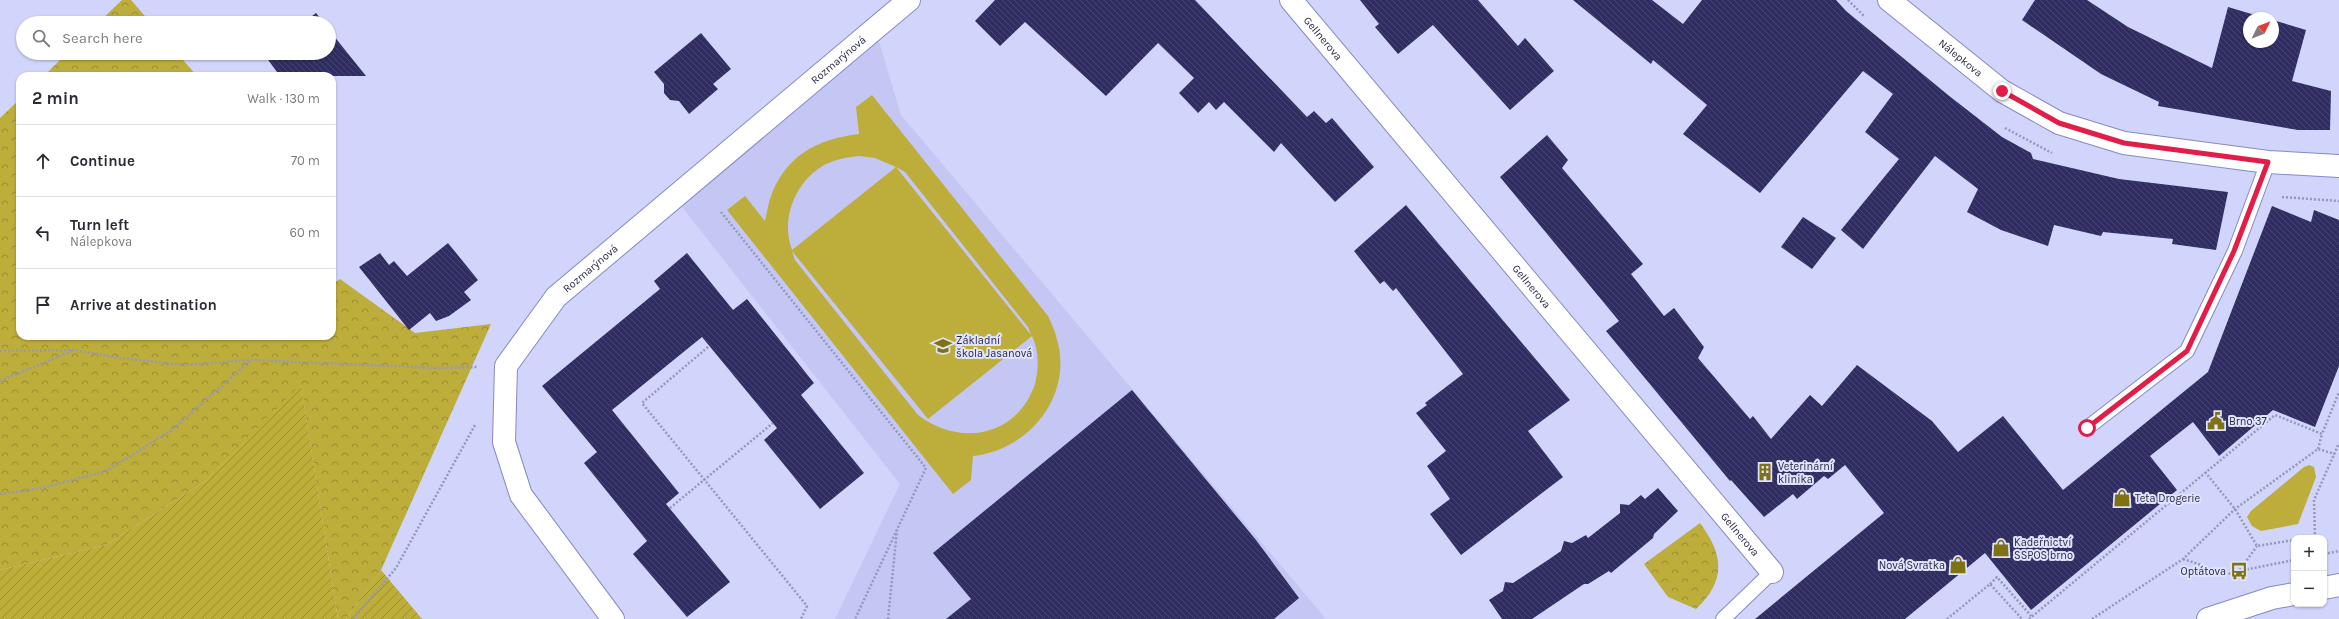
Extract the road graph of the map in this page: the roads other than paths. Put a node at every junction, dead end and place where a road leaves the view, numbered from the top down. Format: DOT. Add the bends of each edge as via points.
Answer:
graph roads {
  1 [pos="909,0"];
  2 [pos="1291,0"];
  3 [pos="1889,0"];
  4 [pos="2268,162"];
  5 [pos="2339,166"];
  6 [pos="2087,428"];
  7 [pos="1772,572"];
  8 [pos="2339,585"];
  9 [pos="2327,587"];
  10 [pos="2291,595"];
  11 [pos="613,619"];
  12 [pos="1723,619"];
  13 [pos="2208,619"];
  1 -- 11 [label="street, Rozmarýnová" via="556,297 506,366 504,442 521,495"];
  2 -- 7 [label="street, Gellnerova"];
  3 -- 4 [label="street, Nálepkova" via="2002,91 2059,123 2124,143"];
  4 -- 5 [label="street, Nálepkova"];
  4 -- 6 [label="lane" via="2234,251 2187,351"];
  7 -- 12 [label="lane"];
  8 -- 9 [label="street"];
  10 -- 13 [label="street" via="2272,598"];
}
